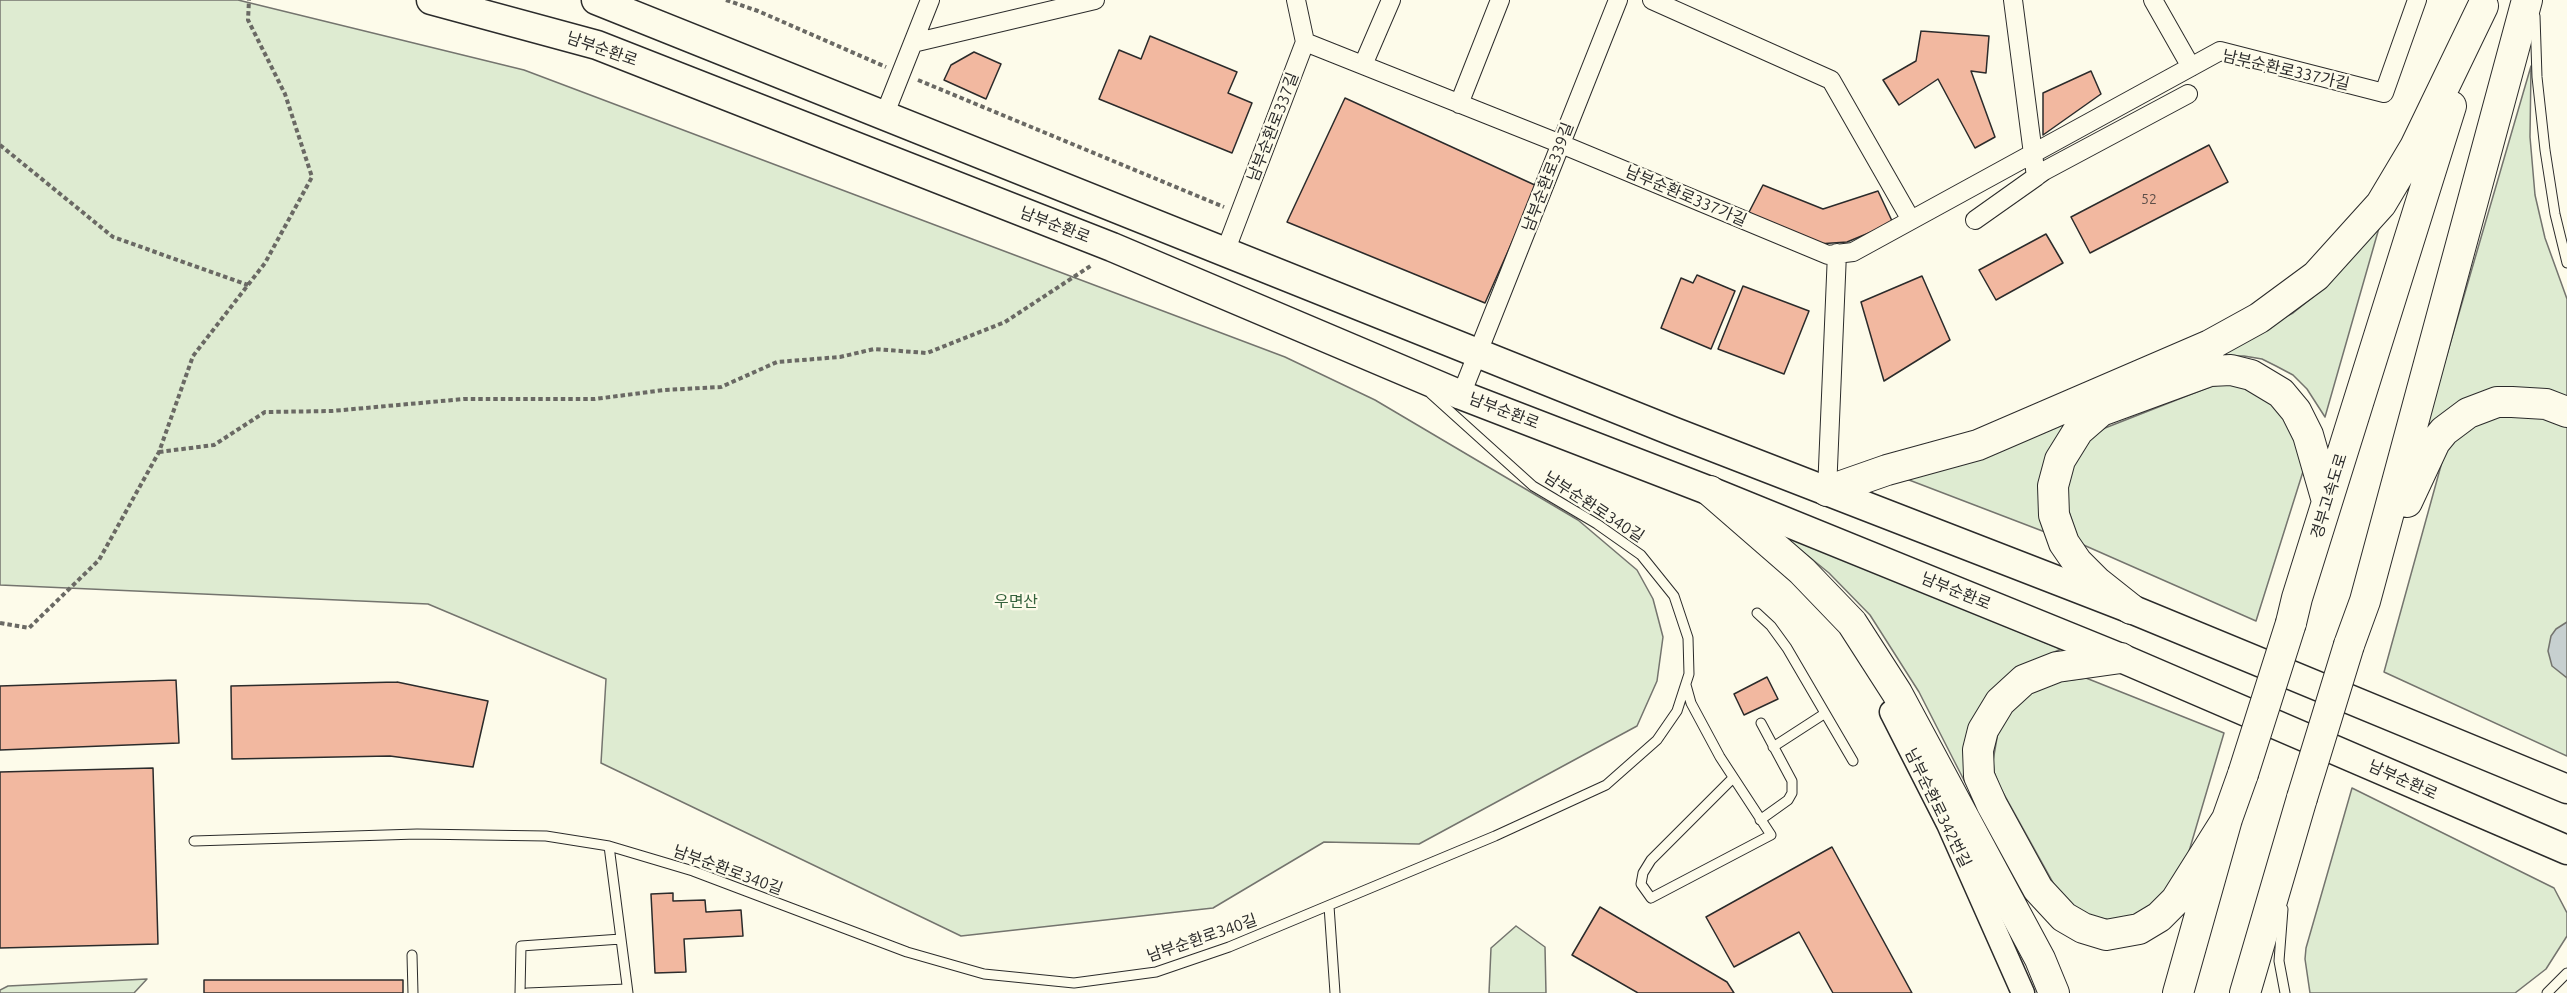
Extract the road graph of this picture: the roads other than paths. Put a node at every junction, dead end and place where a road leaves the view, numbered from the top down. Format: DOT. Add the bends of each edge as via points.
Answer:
graph roads {
  1 [pos="431,0"];
  2 [pos="596,0"];
  3 [pos="930,0"];
  4 [pos="1095,0"];
  5 [pos="1296,0"];
  6 [pos="1391,0"];
  7 [pos="1500,0"];
  8 [pos="1618,0"];
  9 [pos="1652,0"];
  10 [pos="2013,0"];
  11 [pos="2154,0"];
  12 [pos="2417,0"];
  13 [pos="2527,0"];
  14 [pos="2534,0"];
  15 [pos="2484,3"];
  16 [pos="1305,42"];
  17 [pos="913,43"];
  18 [pos="1363,65"];
  19 [pos="2191,67"];
  20 [pos="2188,94"];
  21 [pos="1459,104"];
  22 [pos="884,116"];
  23 [pos="1561,144"];
  24 [pos="2031,154"];
  25 [pos="1911,220"];
  26 [pos="1225,252"];
  27 [pos="1837,254"];
  28 [pos="2567,263"];
  29 [pos="1479,354"];
  30 [pos="1410,373"];
  31 [pos="1461,395"];
  32 [pos="2567,412"];
  33 [pos="1710,490"];
  34 [pos="1827,491"];
  35 [pos="2327,501"];
  36 [pos="2364,601"];
  37 [pos="2131,609"];
  38 [pos="1757,614"];
  39 [pos="1852,623"];
  40 [pos="2121,658"];
  41 [pos="1686,685"];
  42 [pos="1824,714"];
  43 [pos="1761,723"];
  44 [pos="1773,747"];
  45 [pos="1853,761"];
  46 [pos="1733,778"];
  47 [pos="2567,789"];
  48 [pos="2227,819"];
  49 [pos="1760,820"];
  50 [pos="2289,838"];
  51 [pos="194,841"];
  52 [pos="609,846"];
  53 [pos="2555,846"];
  54 [pos="2567,862"];
  55 [pos="1329,906"];
  56 [pos="621,939"];
  57 [pos="412,955"];
  58 [pos="2567,973"];
  59 [pos="628,991"];
  60 [pos="413,993"];
  61 [pos="520,993"];
  62 [pos="527,993"];
  63 [pos="1335,993"];
  64 [pos="2023,993"];
  65 [pos="2054,993"];
  66 [pos="2178,993"];
  67 [pos="2245,993"];
  68 [pos="2285,993"];
  69 [pos="2547,993"];
  1 -- 30 [label="main road, 남부순환로" via="597,45 1112,247"];
  2 -- 22 [label="main road"];
  3 -- 17 [label="street"];
  4 -- 17 [label="street"];
  5 -- 16 [label="street"];
  6 -- 18 [label="street"];
  7 -- 21 [label="street"];
  8 -- 23 [label="street, 남부순환로339길"];
  9 -- 25 [label="street" via="1831,80"];
  10 -- 24 [label="street"];
  11 -- 19 [label="street"];
  12 -- 19 [label="street, 남부순환로337가길" via="2384,93 2220,51"];
  13 -- 36 [label="highway"];
  14 -- 28 [label="lane" via="2542,127"];
  15 -- 34 [label="highway" via="2415,147 2381,204 2316,276 2259,318 2210,345 1978,445"];
  15 -- 35 [label="highway, 경부고속도로"];
  16 -- 18 [label="street, 남부순환로337가길"];
  16 -- 26 [label="street, 남부순환로337길"];
  17 -- 22 [label="street"];
  18 -- 21 [label="street, 남부순환로337가길"];
  19 -- 24 [label="street, 남부순환로337가길"];
  20 -- 24 [label="street" via="2044,171 1976,220 2036,177"];
  21 -- 23 [label="street, 남부순환로337가길"];
  22 -- 26 [label="main road"];
  23 -- 27 [label="street, 남부순환로337가길" via="1828,255"];
  23 -- 29 [label="street, 남부순환로339길"];
  24 -- 25 [label="street, 남부순환로337가길"];
  25 -- 27 [label="street, 남부순환로337가길" via="1853,252"];
  26 -- 29 [label="main road"];
  27 -- 34 [label="street"];
  29 -- 31 [label="street, 남부순환로339길"];
  29 -- 34 [label="main road"];
  30 -- 31 [label="main road, 남부순환로"];
  30 -- 41 [label="lane, 남부순환로340길" via="1533,486 1641,555 1674,596 1688,638"];
  31 -- 33 [label="main road, 남부순환로"];
  32 -- 36 [label="highway" via="2546,404 2497,402 2468,413 2444,431 2426,457"];
  33 -- 39 [label="highway" via="1802,570"];
  33 -- 40 [label="main road, 남부순환로"];
  34 -- 37 [label="main road"];
  35 -- 37 [label="highway" via="2308,435 2296,411 2262,379 2230,370 2210,371 2101,411 2078,431 2060,460 2053,486 2054,515 2060,536 2077,562"];
  35 -- 48 [label="highway, 경부고속도로, bridge"];
  36 -- 50 [label="highway, bridge"];
  37 -- 47 [label="main road"];
  38 -- 42 [label="lane" via="1787,648"];
  39 -- 64 [label="street, 남부순환로342번길"];
  39 -- 65 [label="highway" via="1897,693 2040,959"];
  40 -- 48 [label="highway" via="2057,667 2033,675 2000,702 1983,730 1978,750 1979,776 2038,889 2064,917 2083,928 2106,935 2139,929 2176,900"];
  40 -- 53 [label="main road, 남부순환로"];
  41 -- 46 [label="lane" via="1691,703"];
  41 -- 55 [label="lane, 남부순환로340길" via="1677,711 1657,740 1605,785"];
  42 -- 44 [label="lane"];
  42 -- 45 [label="lane"];
  43 -- 44 [label="lane"];
  44 -- 49 [label="lane" via="1791,781 1792,793"];
  46 -- 49 [label="lane"];
  46 -- 49 [label="lane" via="1651,860 1643,873 1641,884 1645,891 1650,898 1771,835"];
  48 -- 66 [label="highway, 경부고속도로"];
  50 -- 67 [label="highway"];
  50 -- 68 [label="lane" via="2279,950"];
  51 -- 52 [label="lane, 남부순환로340길" via="417,834 546,836"];
  52 -- 55 [label="lane, 남부순환로340길" via="693,871 907,952 984,974 1074,983 1156,972"];
  52 -- 56 [label="lane"];
  53 -- 54 [label="lane"];
  55 -- 63 [label="lane"];
  56 -- 59 [label="lane"];
  56 -- 61 [label="lane" via="521,946"];
  57 -- 60 [label="lane"];
  58 -- 69 [label="lane"];
  59 -- 62 [label="lane"];
}
